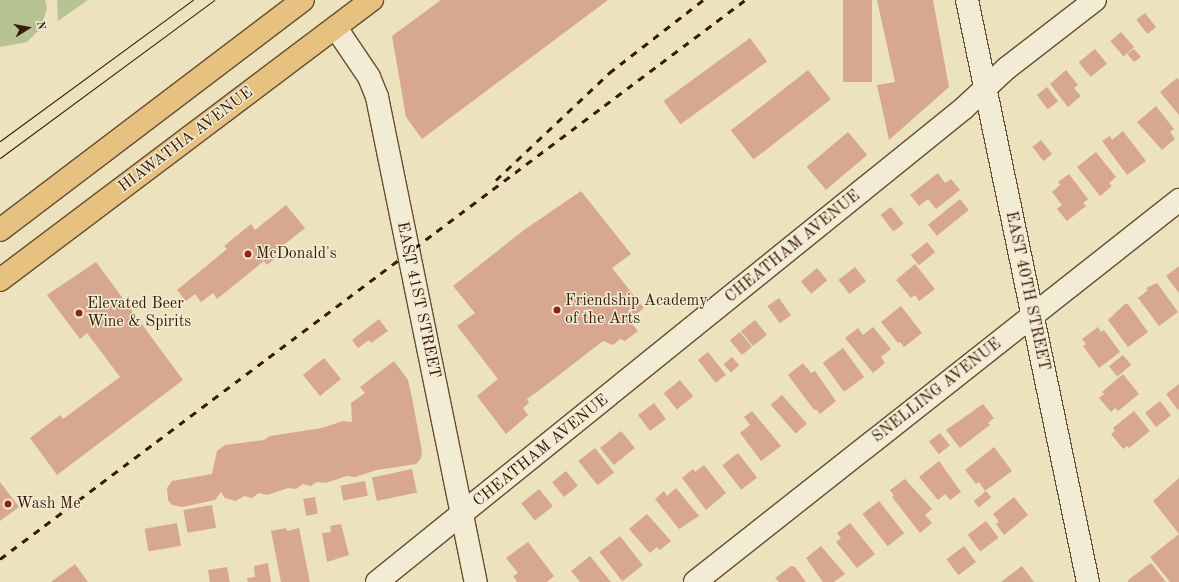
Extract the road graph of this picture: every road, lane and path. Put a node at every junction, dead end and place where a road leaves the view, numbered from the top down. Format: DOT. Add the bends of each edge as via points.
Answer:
graph roads {
  1 [pos="302,0"];
  2 [pos="372,0"];
  3 [pos="967,0"];
  4 [pos="1095,0"];
  5 [pos="336,28"];
  6 [pos="986,91"];
  7 [pos="1179,200"];
  8 [pos="0,230"];
  9 [pos="0,280"];
  10 [pos="1032,316"];
  11 [pos="463,515"];
  12 [pos="377,582"];
  13 [pos="476,582"];
  14 [pos="695,582"];
  15 [pos="1088,582"];
  1 -- 8 [label="highway"];
  2 -- 5 [label="highway, HIAWATHA AVENUE"];
  3 -- 6 [label="street, EAST 40TH STREET"];
  4 -- 6 [label="street, CHEATHAM AVENUE" via="1007,68"];
  5 -- 9 [label="highway, HIAWATHA AVENUE"];
  5 -- 11 [label="street, EAST 41ST STREET" via="369,77 377,98"];
  6 -- 10 [label="street, EAST 40TH STREET"];
  6 -- 11 [label="street, CHEATHAM AVENUE"];
  7 -- 10 [label="street, SNELLING AVENUE"];
  10 -- 14 [label="street, SNELLING AVENUE"];
  10 -- 15 [label="street, EAST 40TH STREET"];
  11 -- 12 [label="street, CHEATHAM AVENUE"];
  11 -- 13 [label="street, EAST 41ST STREET"];
}
